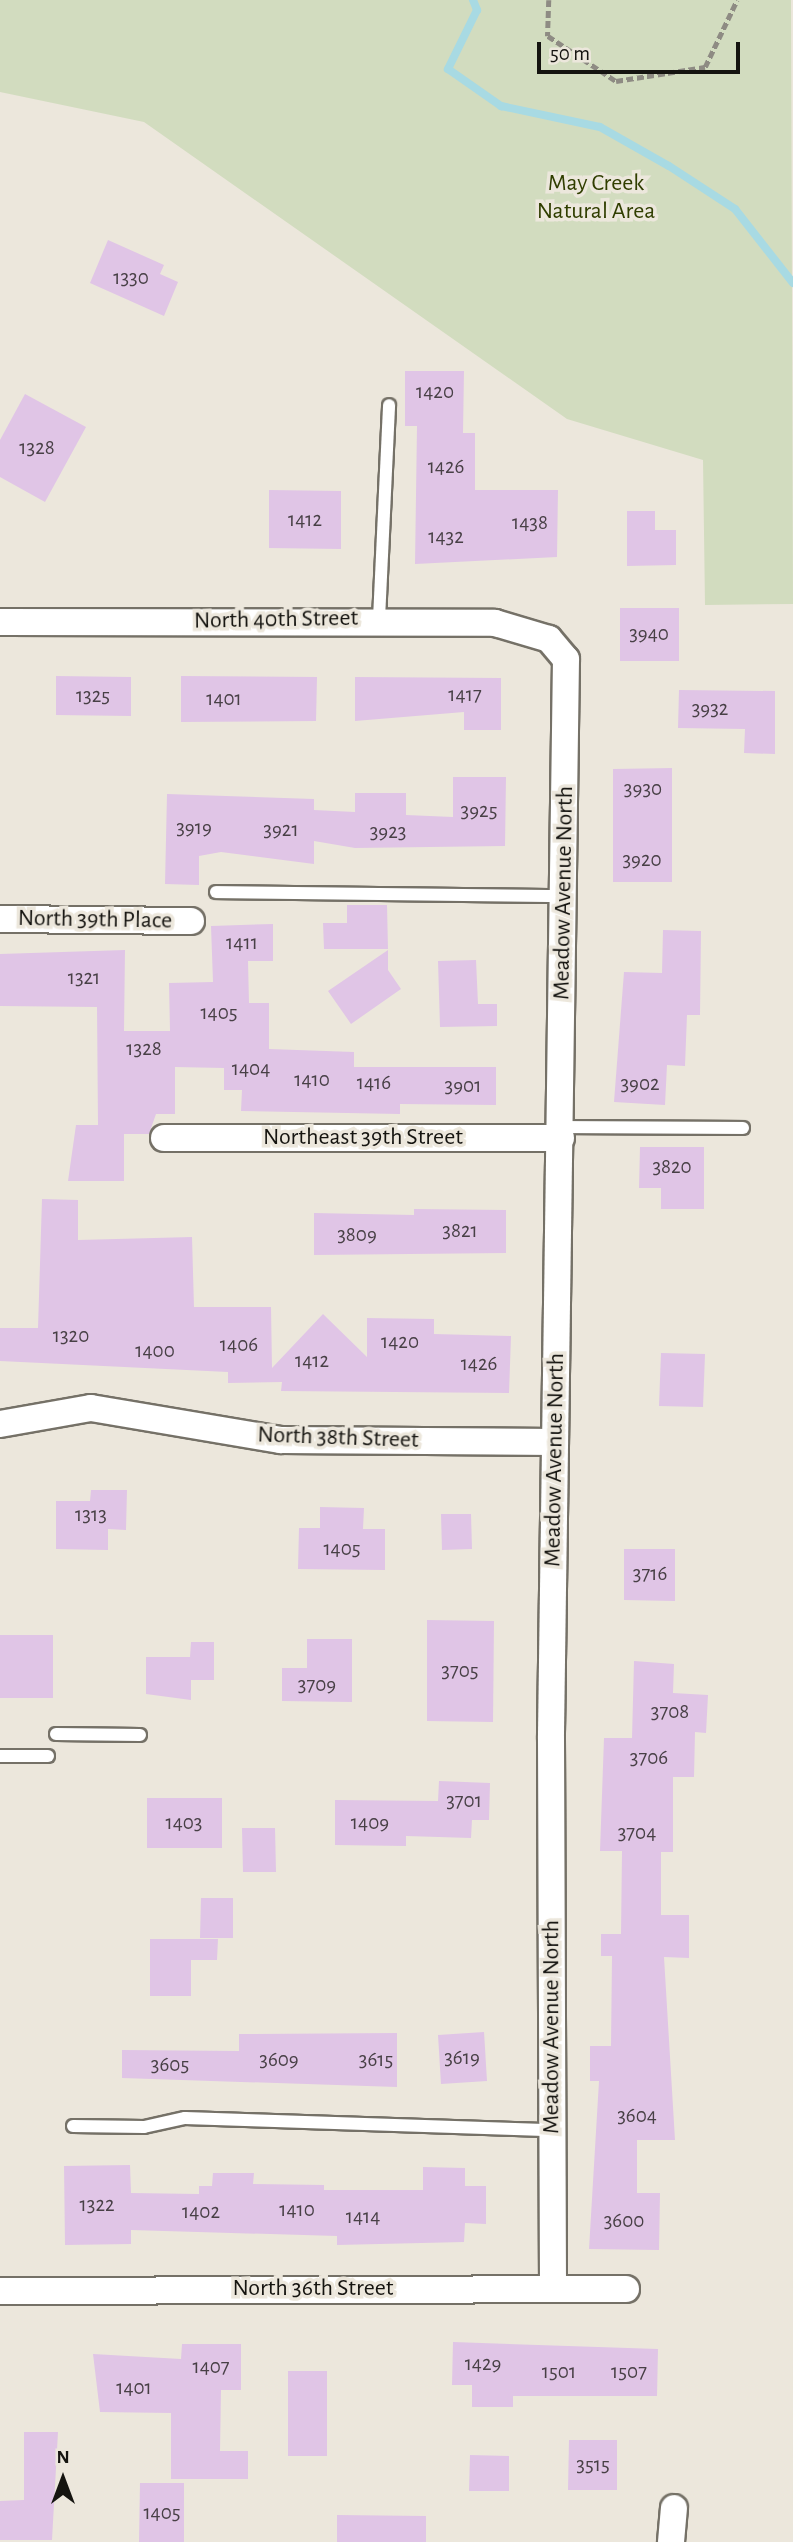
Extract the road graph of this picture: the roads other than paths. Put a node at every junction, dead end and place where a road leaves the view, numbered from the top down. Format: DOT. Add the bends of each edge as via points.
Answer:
graph roads {
  1 [pos="389,405"];
  2 [pos="379,619"];
  3 [pos="0,622"];
  4 [pos="549,639"];
  5 [pos="216,892"];
  6 [pos="563,896"];
  7 [pos="0,919"];
  8 [pos="191,920"];
  9 [pos="743,1128"];
  10 [pos="561,1133"];
  11 [pos="164,1138"];
  12 [pos="0,1424"];
  13 [pos="555,1442"];
  14 [pos="56,1734"];
  15 [pos="140,1735"];
  16 [pos="0,1756"];
  17 [pos="48,1756"];
  18 [pos="74,2126"];
  19 [pos="552,2130"];
  20 [pos="553,2287"];
  21 [pos="626,2289"];
  22 [pos="0,2291"];
  23 [pos="674,2508"];
  24 [pos="671,2542"];
  1 -- 2 [label="lane"];
  2 -- 3 [label="street, North 40th Street"];
  2 -- 4 [label="street, North 40th Street" via="495,623"];
  4 -- 6 [label="street, Meadow Avenue North" via="566,659 567,674"];
  5 -- 6 [label="lane"];
  6 -- 10 [label="street, Meadow Avenue North"];
  7 -- 8 [label="street, North 39th Place"];
  9 -- 10 [label="lane"];
  10 -- 11 [label="street, Northeast 39th Street"];
  10 -- 13 [label="street, Meadow Avenue North"];
  12 -- 13 [label="street, North 38th Street" via="91,1408 281,1440"];
  13 -- 19 [label="street, Meadow Avenue North"];
  14 -- 15 [label="lane"];
  16 -- 17 [label="lane"];
  18 -- 19 [label="lane" via="144,2127 185,2118"];
  19 -- 20 [label="street, Meadow Avenue North"];
  20 -- 21 [label="street, North 36th Street"];
  20 -- 22 [label="street, North 36th Street"];
  23 -- 24 [label="street"];
}
